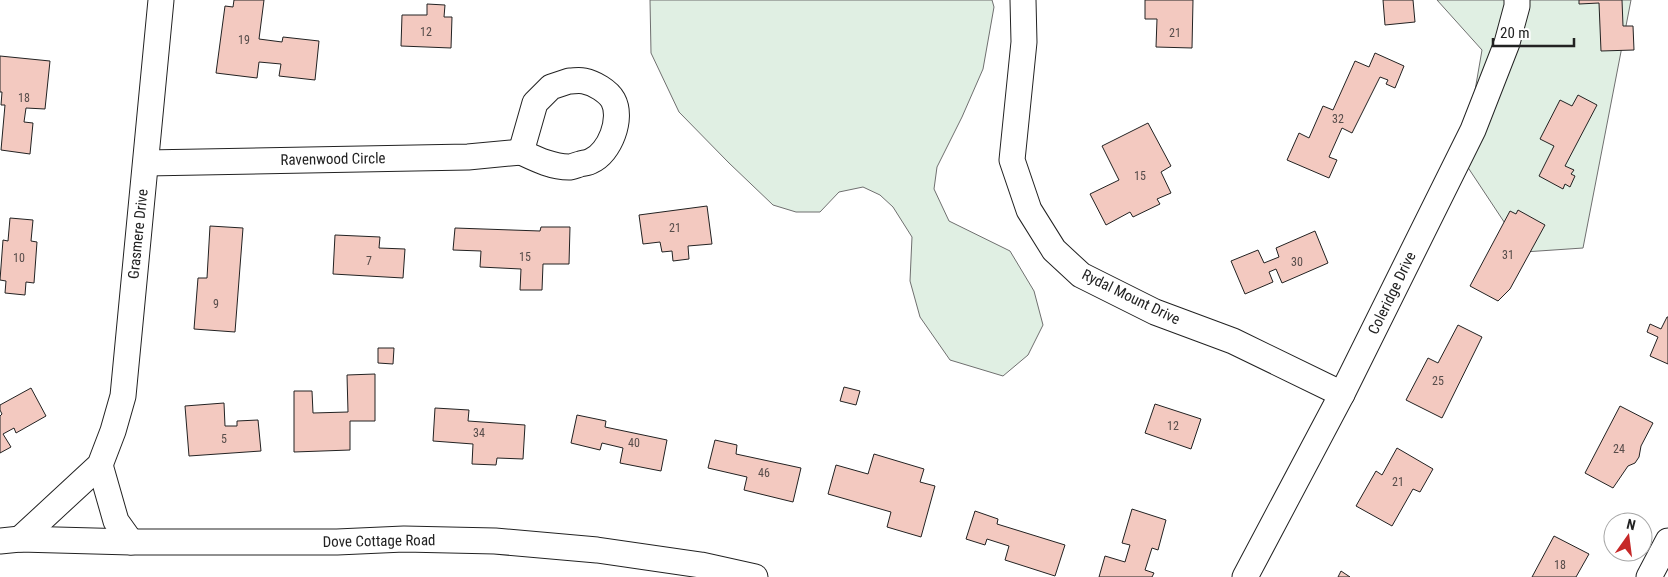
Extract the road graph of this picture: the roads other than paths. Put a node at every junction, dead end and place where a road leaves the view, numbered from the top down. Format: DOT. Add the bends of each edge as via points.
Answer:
graph roads {
  1 [pos="161,0"];
  2 [pos="1023,0"];
  3 [pos="1517,0"];
  4 [pos="521,152"];
  5 [pos="146,163"];
  6 [pos="1342,394"];
  7 [pos="100,465"];
  8 [pos="10,540"];
  9 [pos="1668,540"];
  10 [pos="131,542"];
  11 [pos="755,577"];
  12 [pos="1245,577"];
  13 [pos="1649,577"];
  1 -- 5 [label="street, Grasmere Drive"];
  2 -- 6 [label="street, Rydal Mount Drive" via="1024,42 1012,160 1029,210 1054,250 1081,275 1155,312 1234,341"];
  3 -- 6 [label="street, Coleridge Drive" via="1508,43 1473,130"];
  4 -- 5 [label="street, Ravenwood Circle"];
  5 -- 7 [label="street, Grasmere Drive" via="123,396 114,431"];
  6 -- 12 [label="street, Coleridge Drive"];
  7 -- 8 [label="street, Grasmere Drive"];
  7 -- 10 [label="street" via="116,522"];
  8 -- 10 [label="street, Dove Cottage Road"];
  9 -- 13 [label="street"];
  10 -- 11 [label="street, Dove Cottage Road" via="495,541 597,550 701,565"];
}
